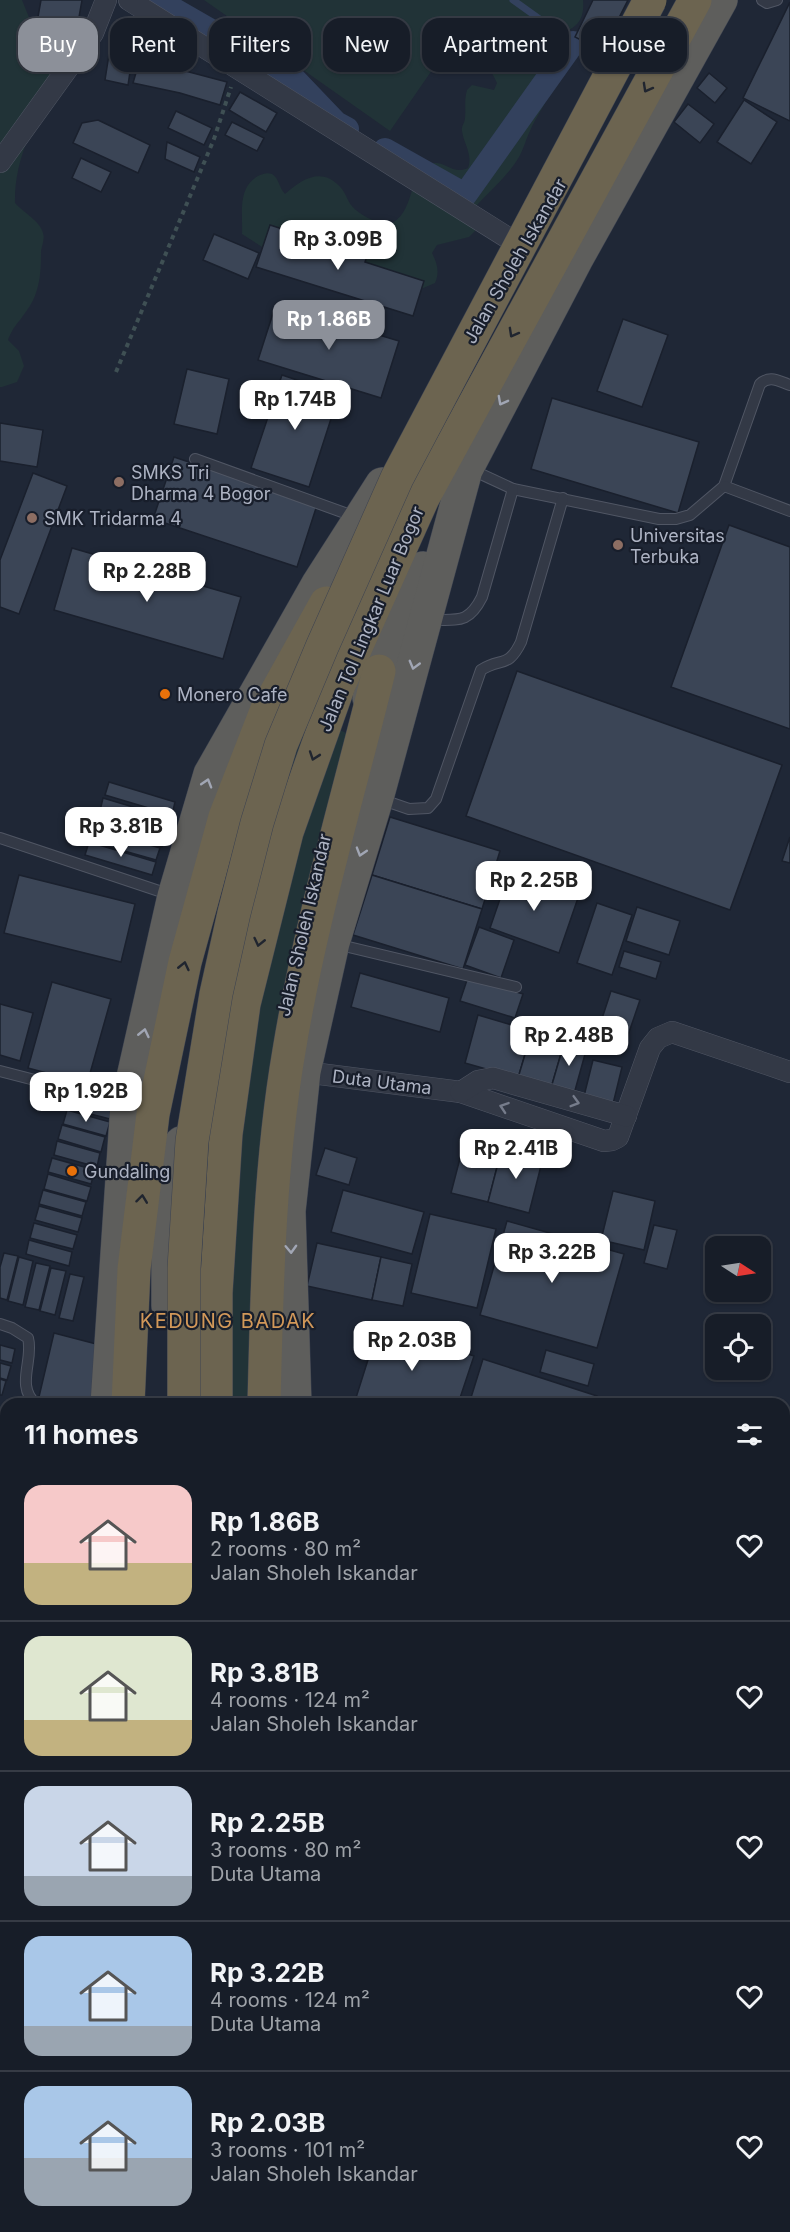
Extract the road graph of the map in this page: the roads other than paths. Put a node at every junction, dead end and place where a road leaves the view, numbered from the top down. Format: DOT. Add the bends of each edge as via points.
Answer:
graph roads {
  1 [pos="106,0"];
  2 [pos="129,0"];
  3 [pos="651,0"];
  4 [pos="663,0"];
  5 [pos="695,0"];
  6 [pos="721,0"];
  7 [pos="762,0"];
  8 [pos="777,0"];
  9 [pos="6,143"];
  10 [pos="0,162"];
  11 [pos="524,248"];
  12 [pos="790,385"];
  13 [pos="195,459"];
  14 [pos="466,469"];
  15 [pos="724,486"];
  16 [pos="513,489"];
  17 [pos="563,498"];
  18 [pos="790,511"];
  19 [pos="362,519"];
  20 [pos="326,603"];
  21 [pos="426,620"];
  22 [pos="379,671"];
  23 [pos="377,798"];
  24 [pos="0,838"];
  25 [pos="174,896"];
  26 [pos="333,943"];
  27 [pos="516,987"];
  28 [pos="0,1071"];
  29 [pos="304,1072"];
  30 [pos="790,1072"];
  31 [pos="460,1092"];
  32 [pos="127,1104"];
  33 [pos="626,1116"];
  34 [pos="0,1324"];
  35 [pos="31,1398"];
  36 [pos="107,1398"];
  37 [pos="128,1398"];
  38 [pos="168,1398"];
  39 [pos="184,1398"];
  40 [pos="216,1398"];
  41 [pos="251,1398"];
  42 [pos="264,1398"];
  43 [pos="295,1398"];
  1 -- 9 [label="street" via="93,33"];
  2 -- 11 [label="street"];
  3 -- 39 [label="highway, Jalan Tol Lingkar Luar Bogor, bridge" via="397,478 281,745 234,913 216,994 192,1141 184,1268"];
  4 -- 11 [label="highway, Jalan Sholeh Iskandar"];
  5 -- 40 [label="highway, Jalan Tol Lingkar Luar Bogor, one-way" via="423,498 339,685 287,832 244,1004 226,1134 216,1293"];
  6 -- 14 [label="highway, Jalan Sholeh Iskandar, one-way" via="576,260"];
  7 -- 8 [label="lane"];
  9 -- 10 [label="street"];
  11 -- 19 [label="highway, Jalan Sholeh Iskandar"];
  12 -- 15 [label="lane" via="772,378 760,384"];
  13 -- 19 [label="lane"];
  14 -- 16 [label="lane"];
  14 -- 21 [label="highway, Jalan Sholeh Iskandar"];
  14 -- 22 [label="highway, Jalan Sholeh Iskandar"];
  15 -- 17 [label="lane" via="690,515 676,519 659,519"];
  15 -- 18 [label="lane"];
  16 -- 17 [label="lane"];
  16 -- 21 [label="lane" via="475,611 464,619"];
  17 -- 23 [label="lane" via="521,642 504,663 481,669 436,799 428,808 409,809"];
  19 -- 20 [label="highway, Jalan Sholeh Iskandar"];
  25 -- 19 [label="highway, Jalan Sholeh Iskandar, one-way" via="210,774 318,585"];
  37 -- 20 [label="highway, one-way" via="134,1269 153,1114 185,962 225,817 267,709"];
  20 -- 38 [label="highway, Jalan Sholeh Iskandar" via="250,793 168,1213"];
  21 -- 23 [label="highway, Jalan Sholeh Iskandar, one-way"];
  22 -- 41 [label="highway, Jalan Sholeh Iskandar" via="335,792 301,926 277,1045 255,1248"];
  22 -- 42 [label="highway" via="315,926 289,1051 267,1256"];
  23 -- 26 [label="highway, Jalan Sholeh Iskandar, one-way"];
  24 -- 25 [label="lane"];
  32 -- 25 [label="highway, Jalan Sholeh Iskandar, one-way"];
  26 -- 27 [label="lane"];
  26 -- 29 [label="highway, Jalan Sholeh Iskandar"];
  28 -- 32 [label="lane"];
  29 -- 31 [label="street, Duta Utama"];
  29 -- 43 [label="highway, Jalan Sholeh Iskandar, one-way" via="289,1211"];
  30 -- 33 [label="street, Duta Utama" via="672,1032 658,1038 650,1048"];
  31 -- 33 [label="street, one-way" via="478,1081 493,1078"];
  33 -- 31 [label="street, Duta Utama, one-way" via="618,1137 604,1141"];
  32 -- 36 [label="highway, Jalan Sholeh Iskandar"];
  34 -- 35 [label="lane" via="28,1338 31,1349 25,1379"];
}
